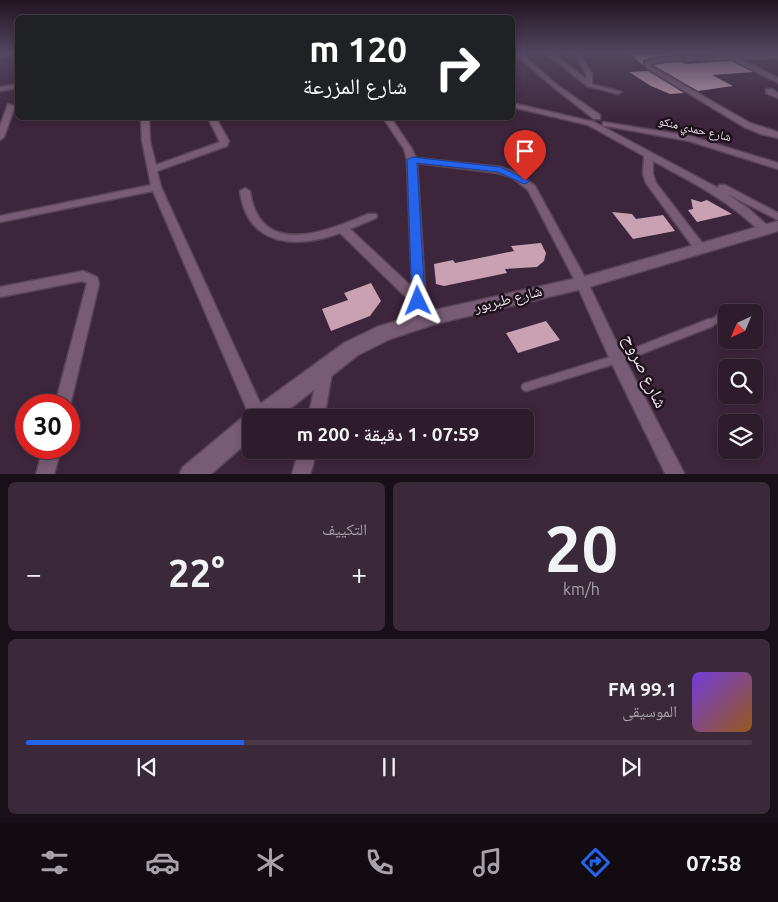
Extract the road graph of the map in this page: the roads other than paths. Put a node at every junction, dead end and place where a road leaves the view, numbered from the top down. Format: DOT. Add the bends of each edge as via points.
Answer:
graph roads {
  1 [pos="543,75"];
  2 [pos="577,75"];
  3 [pos="589,75"];
  4 [pos="662,75"];
  5 [pos="766,75"];
  6 [pos="778,81"];
  7 [pos="589,85"];
  8 [pos="15,86"];
  9 [pos="0,89"];
  10 [pos="769,91"];
  11 [pos="618,92"];
  12 [pos="778,96"];
  13 [pos="11,106"];
  14 [pos="515,106"];
  15 [pos="145,120"];
  16 [pos="213,120"];
  17 [pos="388,120"];
  18 [pos="593,120"];
  19 [pos="778,135"];
  20 [pos="0,137"];
  21 [pos="648,154"];
  22 [pos="412,160"];
  23 [pos="778,166"];
  24 [pos="152,170"];
  25 [pos="156,187"];
  26 [pos="244,190"];
  27 [pos="372,216"];
  28 [pos="0,219"];
  29 [pos="774,224"];
  30 [pos="342,228"];
  31 [pos="700,248"];
  32 [pos="582,283"];
  33 [pos="0,292"];
  34 [pos="418,301"];
  35 [pos="718,319"];
  36 [pos="420,322"];
  37 [pos="618,358"];
  38 [pos="326,368"];
  39 [pos="526,387"];
  40 [pos="66,394"];
  41 [pos="256,409"];
  42 [pos="272,409"];
  43 [pos="318,409"];
  44 [pos="242,432"];
  45 [pos="49,459"];
  46 [pos="305,459"];
  47 [pos="45,474"];
  48 [pos="191,474"];
  49 [pos="301,474"];
  50 [pos="676,474"];
  1 -- 18 [label="street"];
  2 -- 7 [label="street"];
  3 -- 7 [label="street"];
  4 -- 19 [label="street" via="747,124"];
  5 -- 6 [label="street"];
  7 -- 11 [label="street"];
  8 -- 9 [label="street"];
  10 -- 12 [label="street"];
  13 -- 20 [label="street"];
  14 -- 18 [label="street"];
  15 -- 24 [label="street"];
  16 -- 24 [label="street" via="224,144"];
  17 -- 22 [label="street"];
  18 -- 21 [label="street"];
  18 -- 23 [label="street, شارع حمدي منكو" via="690,139"];
  18 -- 29 [label="street"];
  21 -- 29 [label="street"];
  21 -- 31 [label="street" via="651,183"];
  22 -- 32 [label="street, شارع صروح" via="500,170 525,181 532,188"];
  22 -- 34 [label="street"];
  24 -- 25 [label="street"];
  25 -- 28 [label="street"];
  25 -- 41 [label="street"];
  26 -- 30 [label="street" via="252,216 266,230 281,238 295,239"];
  27 -- 30 [label="street"];
  29 -- 31 [label="street, شارع طبربور"];
  30 -- 34 [label="street"];
  31 -- 32 [label="street, شارع طبربور"];
  32 -- 36 [label="street, شارع طبربور"];
  32 -- 37 [label="street, شارع صروح"];
  33 -- 40 [label="street" via="83,276 93,280"];
  34 -- 36 [label="street"];
  35 -- 37 [label="lane"];
  36 -- 38 [label="street, شارع طبربور" via="362,342"];
  37 -- 39 [label="lane"];
  37 -- 50 [label="street, شارع صروح"];
  38 -- 42 [label="street, شارع طبربور"];
  38 -- 43 [label="street"];
  44 -- 48 [label="street"];
  45 -- 47 [label="street"];
  46 -- 49 [label="street"];
}
